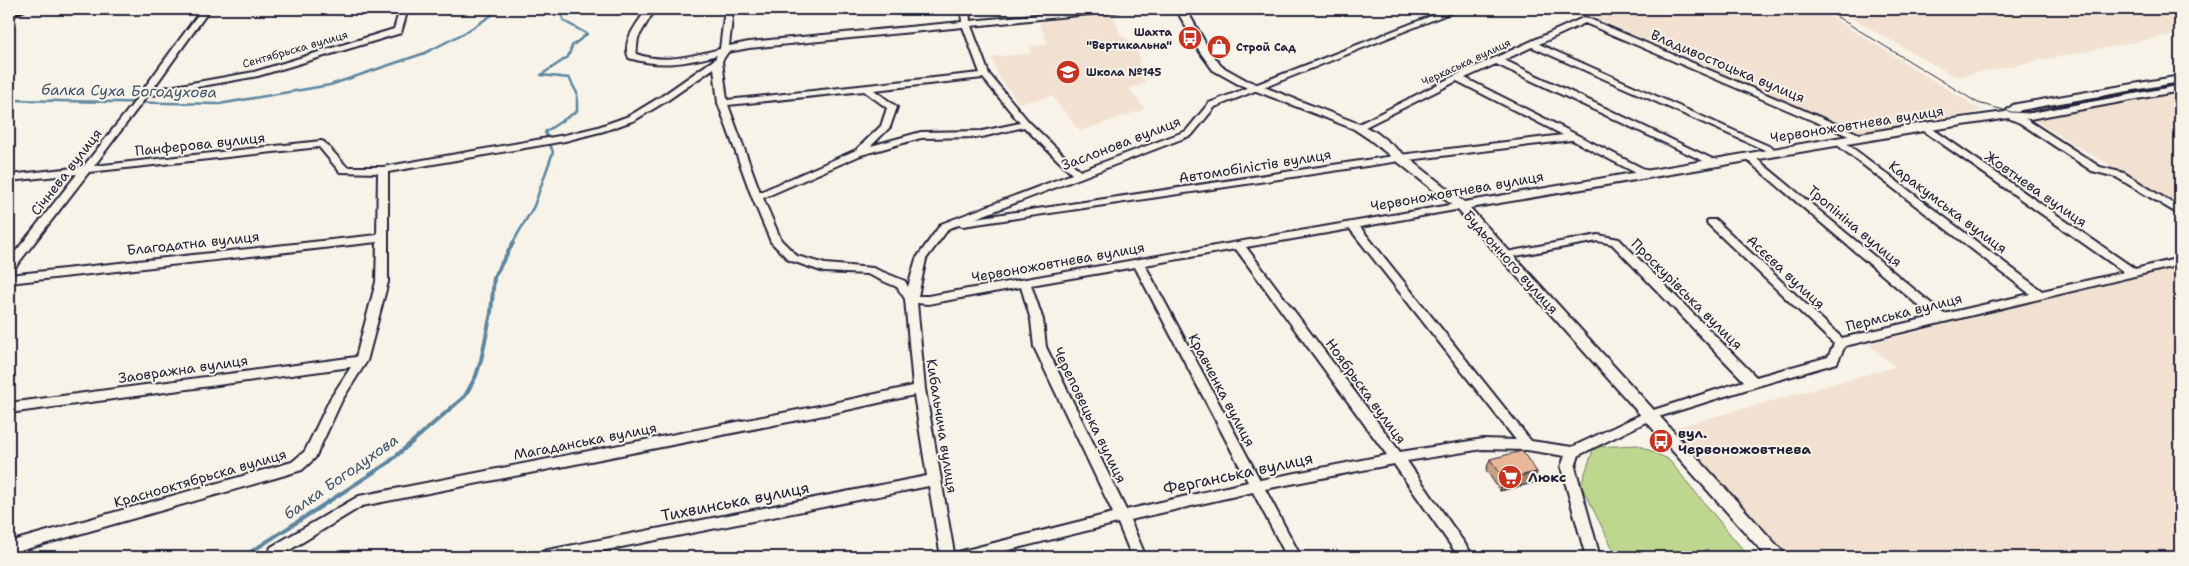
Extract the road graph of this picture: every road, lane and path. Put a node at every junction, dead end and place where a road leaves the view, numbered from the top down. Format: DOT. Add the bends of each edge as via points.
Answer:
graph roads {
  1 [pos="206,9"];
  2 [pos="404,9"];
  3 [pos="651,9"];
  4 [pos="729,9"];
  5 [pos="965,9"];
  6 [pos="1119,9"];
  7 [pos="1181,9"];
  8 [pos="1456,9"];
  9 [pos="1585,20"];
  10 [pos="966,24"];
  11 [pos="1532,44"];
  12 [pos="724,51"];
  13 [pos="1496,60"];
  14 [pos="718,61"];
  15 [pos="985,75"];
  16 [pos="1458,78"];
  17 [pos="2180,78"];
  18 [pos="866,88"];
  19 [pos="1257,88"];
  20 [pos="2180,88"];
  21 [pos="145,94"];
  22 [pos="723,103"];
  23 [pos="2008,115"];
  24 [pos="1026,124"];
  25 [pos="1358,127"];
  26 [pos="1924,127"];
  27 [pos="1570,137"];
  28 [pos="1861,138"];
  29 [pos="1839,142"];
  30 [pos="1777,152"];
  31 [pos="858,153"];
  32 [pos="1749,157"];
  33 [pos="1400,158"];
  34 [pos="1716,162"];
  35 [pos="85,170"];
  36 [pos="383,170"];
  37 [pos="1646,174"];
  38 [pos="1078,175"];
  39 [pos="9,178"];
  40 [pos="757,197"];
  41 [pos="1461,206"];
  42 [pos="2180,212"];
  43 [pos="1712,222"];
  44 [pos="1352,224"];
  45 [pos="945,226"];
  46 [pos="381,238"];
  47 [pos="1239,244"];
  48 [pos="1505,255"];
  49 [pos="2180,262"];
  50 [pos="1138,263"];
  51 [pos="9,267"];
  52 [pos="2132,272"];
  53 [pos="9,279"];
  54 [pos="1025,283"];
  55 [pos="2039,295"];
  56 [pos="912,299"];
  57 [pos="1941,318"];
  58 [pos="1840,343"];
  59 [pos="361,361"];
  60 [pos="1753,382"];
  61 [pos="919,389"];
  62 [pos="9,408"];
  63 [pos="1648,416"];
  64 [pos="1527,445"];
  65 [pos="1573,452"];
  66 [pos="1397,458"];
  67 [pos="934,480"];
  68 [pos="1255,486"];
  69 [pos="1122,516"];
  70 [pos="9,548"];
  71 [pos="275,557"];
  72 [pos="543,557"];
  73 [pos="948,557"];
  74 [pos="959,557"];
  75 [pos="1139,557"];
  76 [pos="1294,557"];
  77 [pos="1467,557"];
  78 [pos="1593,557"];
  79 [pos="1777,557"];
  1 -- 21 [label="street, Січнева вулиця"];
  2 -- 21 [label="street, Сентябрьска вулиця" via="398,31 255,74"];
  3 -- 12 [label="street" via="631,42 632,56 639,60 663,62"];
  4 -- 12 [label="street"];
  5 -- 10 [label="street"];
  6 -- 10 [label="street"];
  7 -- 19 [label="main road, Будьонного вулиця" via="1217,68"];
  8 -- 19 [label="street, Заслонова вулиця"];
  9 -- 11 [label="street, Черкаська вулиця"];
  9 -- 28 [label="street, Владивостоцька вулиця"];
  10 -- 12 [label="street" via="749,45"];
  10 -- 15 [label="street"];
  11 -- 13 [label="street, Черкаська вулиця"];
  11 -- 30 [label="street"];
  12 -- 14 [label="street"];
  13 -- 16 [label="street, Черкаська вулиця"];
  13 -- 34 [label="street"];
  14 -- 22 [label="street"];
  14 -- 36 [label="street" via="632,118 601,129"];
  15 -- 18 [label="street"];
  15 -- 24 [label="street"];
  16 -- 25 [label="street, Черкаська вулиця"];
  16 -- 27 [label="street"];
  17 -- 23 [label="main road, Червоножовтнева вулиця" via="2017,107"];
  18 -- 22 [label="street"];
  18 -- 31 [label="street" via="892,107 885,127"];
  19 -- 25 [label="main road, Будьонного вулиця"];
  19 -- 38 [label="street, Заслонова вулиця" via="1212,105 1189,133"];
  20 -- 23 [label="main road, Червоножовтнева вулиця" via="2030,116"];
  21 -- 35 [label="street, Січнева вулиця"];
  22 -- 40 [label="street"];
  23 -- 26 [label="main road, Червоножовтнева вулиця"];
  23 -- 42 [label="street" via="2023,121 2096,169 2120,175"];
  24 -- 31 [label="street" via="982,134 921,135"];
  24 -- 38 [label="street"];
  25 -- 33 [label="main road, Будьонного вулиця"];
  26 -- 28 [label="main road, Червоножовтнева вулиця"];
  26 -- 52 [label="street, Жовтнева вулиця"];
  27 -- 33 [label="street, Автомобілістів вулиця"];
  27 -- 37 [label="street"];
  28 -- 29 [label="main road, Червоножовтнева вулиця"];
  29 -- 30 [label="main road, Червоножовтнева вулиця"];
  29 -- 55 [label="street, Каракумська вулиця"];
  30 -- 32 [label="main road, Червоножовтнева вулиця"];
  31 -- 40 [label="street"];
  32 -- 34 [label="main road, Червоножовтнева вулиця"];
  32 -- 57 [label="street, Тропініна вулиця"];
  33 -- 41 [label="main road, Будьонного вулиця"];
  33 -- 45 [label="street, Автомобілістів вулиця"];
  34 -- 37 [label="main road, Червоножовтнева вулиця"];
  35 -- 36 [label="street, Панферова вулиця" via="321,144 344,170"];
  35 -- 39 [label="street, Панферова вулиця"];
  35 -- 51 [label="street, Січнева вулиця"];
  36 -- 46 [label="street, Краснооктябрьска вулиця"];
  37 -- 41 [label="main road, Червоножовтнева вулиця"];
  38 -- 45 [label="street, Заслонова вулиця"];
  40 -- 56 [label="street" via="776,242 793,258 824,268 869,271 901,284"];
  41 -- 44 [label="street, Червоножовтнева вулиця"];
  41 -- 48 [label="main road, Будьонного вулиця"];
  43 -- 58 [label="street, Асєєва вулиця"];
  44 -- 47 [label="street, Червоножовтнева вулиця"];
  44 -- 64 [label="street"];
  45 -- 56 [label="street" via="921,259"];
  46 -- 53 [label="street, Благодатна вулиця"];
  46 -- 59 [label="street, Краснооктябрьска вулиця" via="382,282"];
  47 -- 50 [label="street, Червоножовтнева вулиця"];
  47 -- 66 [label="street, Ноябрьска вулиця"];
  48 -- 60 [label="street, Проскурівська вулиця" via="1598,238 1615,241"];
  48 -- 63 [label="main road, Будьонного вулиця"];
  49 -- 52 [label="street, Пермська вулиця"];
  50 -- 54 [label="street, Червоножовтнева вулиця"];
  50 -- 68 [label="street, Кравченка вулиця"];
  52 -- 55 [label="street, Пермська вулиця"];
  54 -- 56 [label="street, Червоножовтнева вулиця" via="928,300"];
  54 -- 69 [label="street, Череповецька вулиця" via="1037,320 1040,347"];
  55 -- 57 [label="street, Пермська вулиця"];
  56 -- 61 [label="street, Кибальчича вулиця"];
  57 -- 58 [label="street, Пермська вулиця"];
  58 -- 60 [label="street, Пермська вулиця" via="1833,360"];
  59 -- 62 [label="street, Заовражна вулиця"];
  59 -- 70 [label="street, Краснооктябрьска вулиця" via="336,399 310,454 297,466"];
  60 -- 63 [label="street, Пермська вулиця"];
  61 -- 67 [label="street, Кибальчича вулиця"];
  61 -- 71 [label="street, Магаданська вулиця" via="829,410 359,501 276,551"];
  63 -- 65 [label="street"];
  63 -- 79 [label="main road, Будьонного вулиця"];
  64 -- 65 [label="street, Ферганська вулиця"];
  64 -- 66 [label="street, Ферганська вулиця" via="1483,444"];
  65 -- 78 [label="street" via="1568,467"];
  66 -- 68 [label="street, Ферганська вулиця"];
  66 -- 77 [label="street, Ноябрьска вулиця"];
  67 -- 72 [label="street, Тихвинська вулиця"];
  67 -- 73 [label="street, Кибальчича вулиця"];
  68 -- 69 [label="street, Ферганська вулиця"];
  68 -- 76 [label="street, Кравченка вулиця"];
  69 -- 74 [label="street, Ферганська вулиця"];
  69 -- 75 [label="street, Череповецька вулиця"];
}
